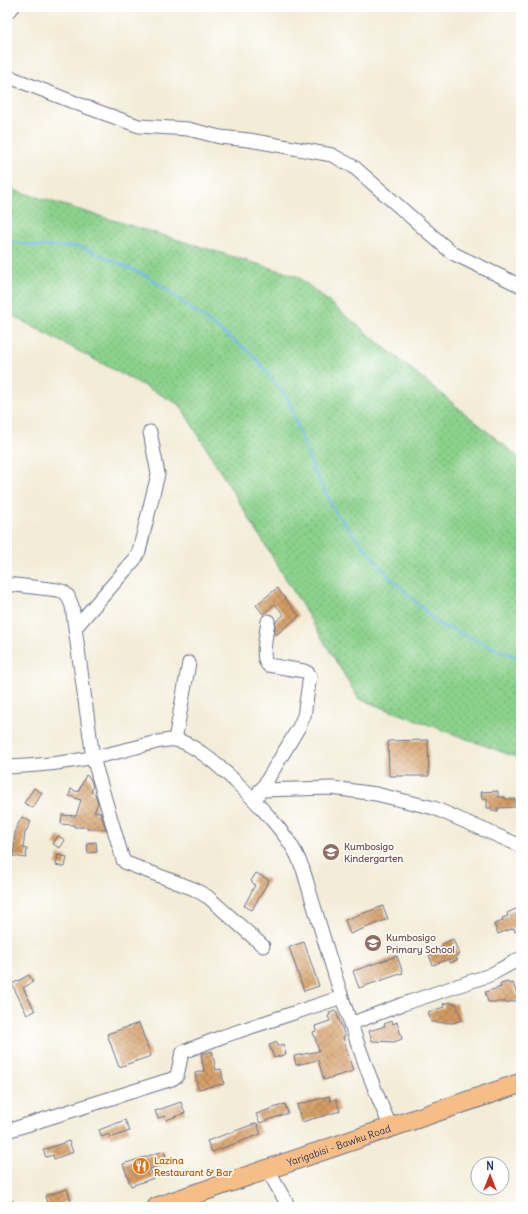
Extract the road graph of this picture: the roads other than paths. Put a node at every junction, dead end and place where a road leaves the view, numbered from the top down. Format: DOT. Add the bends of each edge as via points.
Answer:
graph roads {
  1 [pos="13,7"];
  2 [pos="7,12"];
  3 [pos="7,76"];
  4 [pos="521,286"];
  5 [pos="150,432"];
  6 [pos="7,584"];
  7 [pos="268,621"];
  8 [pos="75,628"];
  9 [pos="189,663"];
  10 [pos="176,740"];
  11 [pos="93,758"];
  12 [pos="7,767"];
  13 [pos="257,796"];
  14 [pos="521,846"];
  15 [pos="263,946"];
  16 [pos="521,958"];
  17 [pos="342,996"];
  18 [pos="350,1024"];
  19 [pos="521,1083"];
  20 [pos="391,1128"];
  21 [pos="7,1131"];
  22 [pos="267,1169"];
  23 [pos="157,1207"];
  24 [pos="288,1207"];
  1 -- 2 [label="street"];
  3 -- 4 [label="street" via="139,126 188,129 220,137 332,155 354,167 452,253"];
  5 -- 8 [label="street" via="158,474 139,551 135,559"];
  6 -- 8 [label="street" via="64,592 72,606"];
  7 -- 13 [label="street" via="265,662 268,665 304,671 310,676 304,716"];
  8 -- 11 [label="street"];
  9 -- 10 [label="street"];
  10 -- 11 [label="street"];
  10 -- 13 [label="street" via="189,745"];
  11 -- 12 [label="street"];
  11 -- 15 [label="street" via="123,860 208,897"];
  13 -- 14 [label="street" via="332,788 376,794 434,808"];
  13 -- 17 [label="street" via="294,849"];
  16 -- 18 [label="street" via="490,974"];
  17 -- 18 [label="street"];
  17 -- 21 [label="street" via="183,1052 177,1076 172,1079"];
  18 -- 20 [label="street" via="372,1086"];
  19 -- 20 [label="highway, Yarigabisi - Bawku Road"];
  20 -- 22 [label="highway, Yarigabisi - Bawku Road"];
  22 -- 23 [label="highway, Yarigabisi - Bawku Road"];
  22 -- 24 [label="street"];
}
